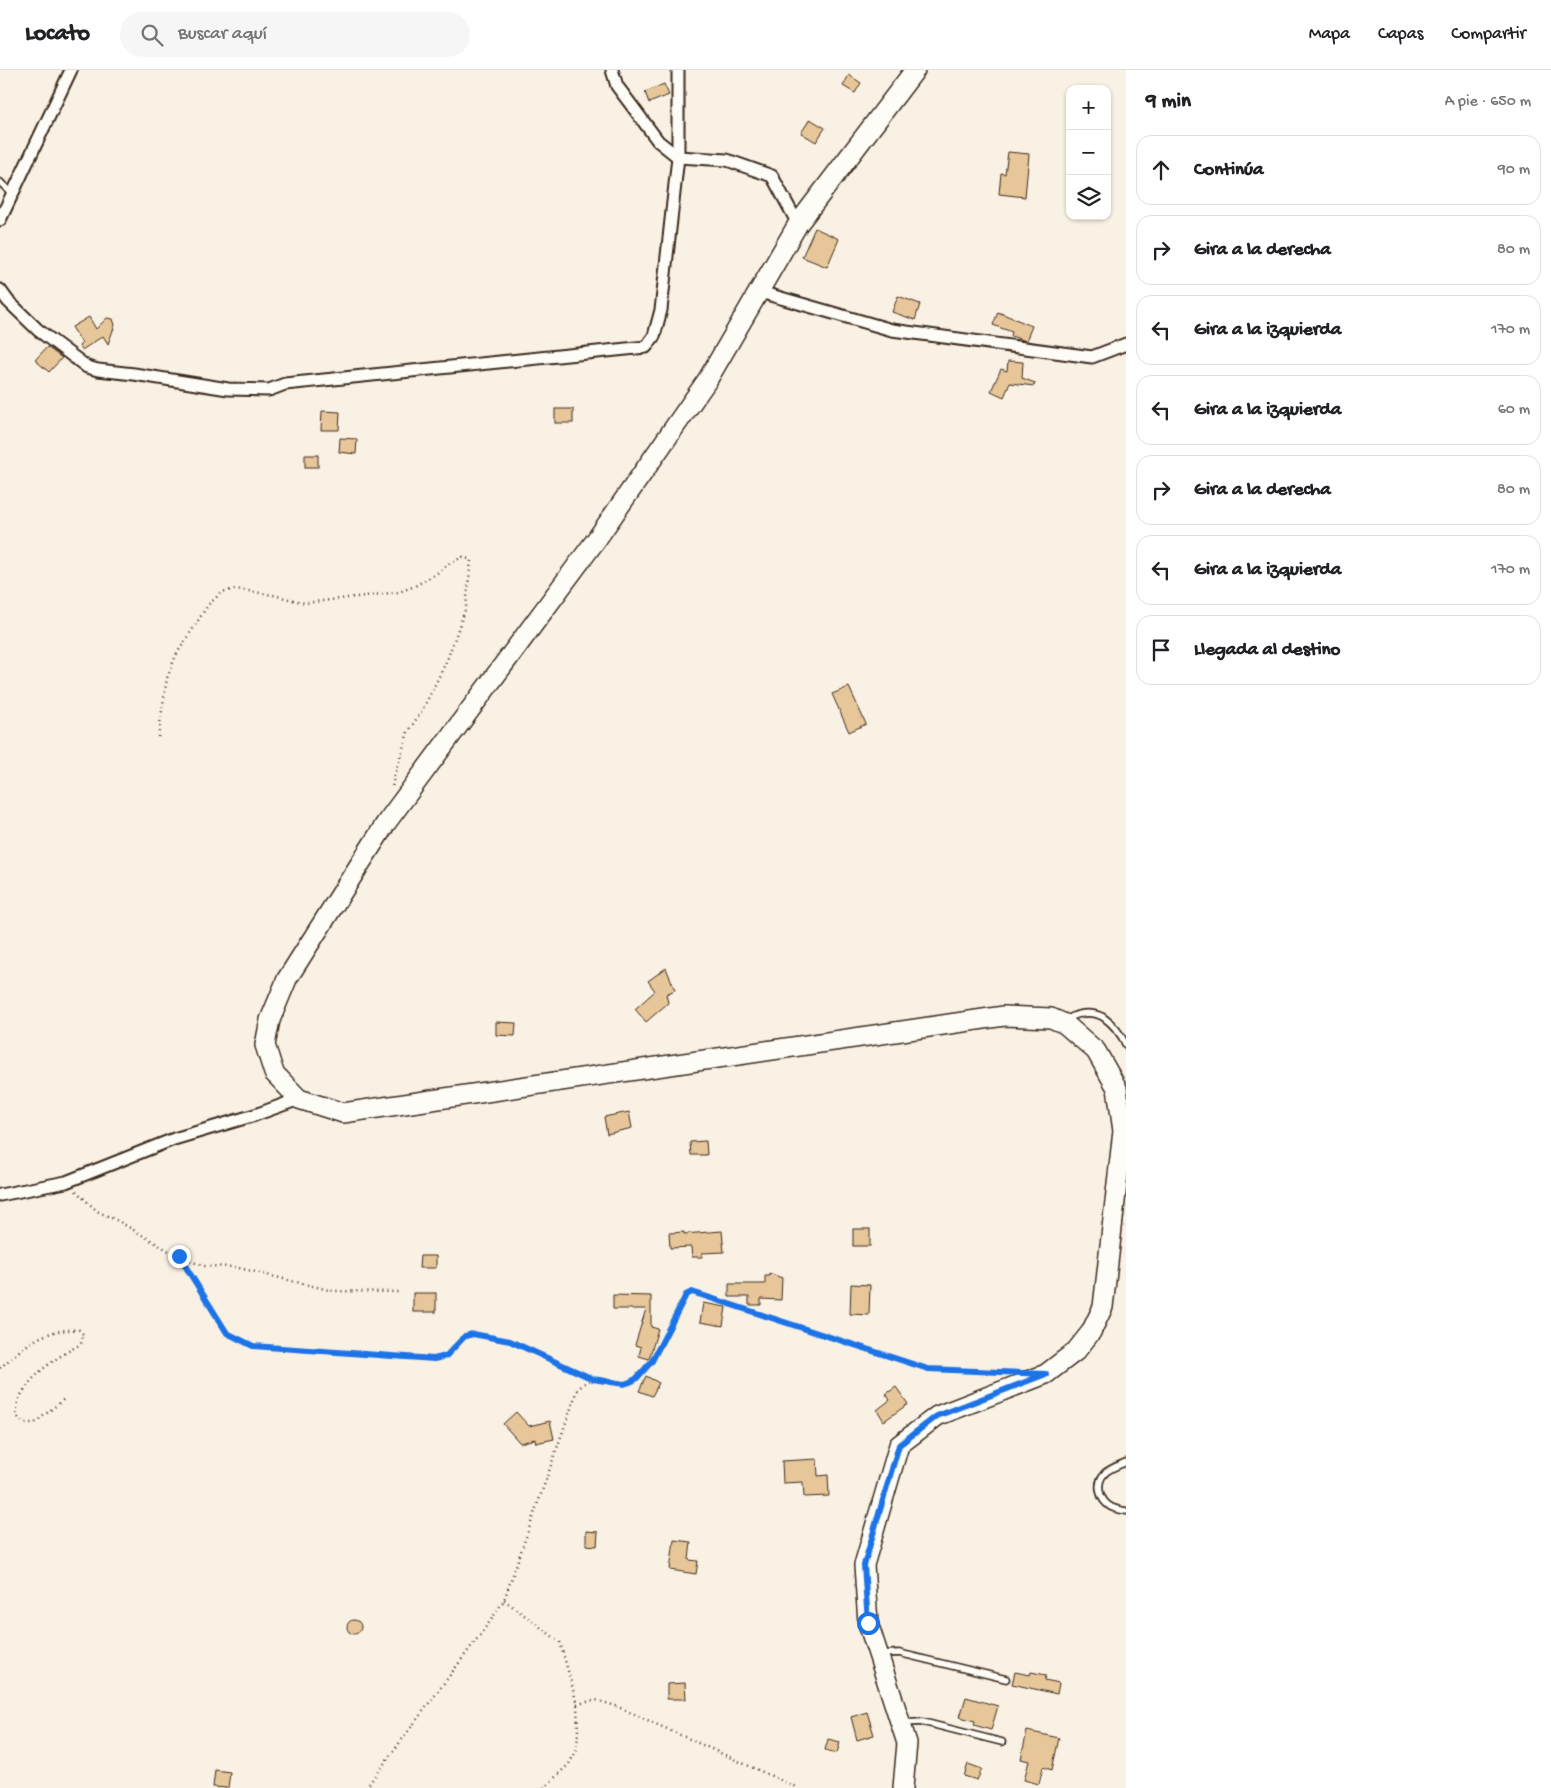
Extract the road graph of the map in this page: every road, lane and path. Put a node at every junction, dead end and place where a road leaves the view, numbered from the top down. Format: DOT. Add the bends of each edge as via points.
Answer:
graph roads {
  1 [pos="71,70"];
  2 [pos="612,70"];
  3 [pos="678,70"];
  4 [pos="915,70"];
  5 [pos="678,157"];
  6 [pos="0,182"];
  7 [pos="12,194"];
  8 [pos="0,220"];
  9 [pos="798,224"];
  10 [pos="0,290"];
  11 [pos="760,292"];
  12 [pos="1126,344"];
  13 [pos="158,737"];
  14 [pos="394,812"];
  15 [pos="1065,1024"];
  16 [pos="1126,1045"];
  17 [pos="299,1099"];
  18 [pos="66,1182"];
  19 [pos="0,1195"];
  20 [pos="179,1256"];
  21 [pos="400,1292"];
  22 [pos="0,1368"];
  23 [pos="1007,1372"];
  24 [pos="593,1379"];
  25 [pos="64,1399"];
  26 [pos="1126,1462"];
  27 [pos="1126,1511"];
  28 [pos="504,1600"];
  29 [pos="878,1655"];
  30 [pos="1006,1679"];
  31 [pos="577,1704"];
  32 [pos="901,1723"];
  33 [pos="1002,1742"];
  34 [pos="366,1788"];
  35 [pos="544,1788"];
  36 [pos="798,1788"];
  37 [pos="903,1788"];
  1 -- 7 [label="street"];
  2 -- 5 [label="street" via="617,86 658,141"];
  3 -- 5 [label="street"];
  4 -- 9 [label="main road"];
  5 -- 9 [label="street" via="727,160 772,176"];
  5 -- 10 [label="street" via="661,310 654,336 646,347 285,384 269,390 228,389 87,367 38,330"];
  6 -- 7 [label="lane"];
  7 -- 8 [label="street"];
  9 -- 11 [label="main road"];
  11 -- 12 [label="street" via="892,330 1092,357"];
  11 -- 14 [label="main road" via="708,379 596,540"];
  13 -- 14 [label="path" via="167,678 176,655 208,605 222,592 236,589 305,603 399,592 415,586 462,557 471,560 466,607 448,660 408,732 393,781"];
  14 -- 17 [label="main road" via="287,979 270,1020 265,1045 274,1074"];
  15 -- 16 [label="lane" via="1079,1013 1102,1016 1121,1034"];
  15 -- 17 [label="main road" via="1051,1018 1004,1016 344,1113"];
  15 -- 29 [label="main road" via="1096,1051 1117,1088 1121,1114 1123,1131 1103,1307 1091,1332 1076,1351 1046,1374 937,1416 899,1445 864,1565 868,1623"];
  17 -- 18 [label="street" via="174,1139"];
  18 -- 19 [label="street"];
  18 -- 20 [label="path" via="97,1211"];
  20 -- 21 [label="path" via="204,1266 234,1267 333,1291"];
  20 -- 24 [label="path" via="227,1333 253,1346 434,1359 446,1356 465,1336 473,1334 510,1341"];
  22 -- 25 [label="path" via="21,1348 44,1334 65,1329 80,1330 83,1334 81,1344 55,1358 28,1385 18,1401 16,1415 23,1424 35,1423"];
  23 -- 24 [label="path" via="928,1369 692,1292 686,1295 652,1361 636,1379 624,1384"];
  24 -- 28 [label="path" via="577,1391"];
  26 -- 27 [label="lane" via="1105,1473 1098,1490 1110,1506"];
  28 -- 31 [label="path" via="560,1642"];
  28 -- 34 [label="path"];
  29 -- 30 [label="lane" via="899,1653"];
  29 -- 32 [label="main road"];
  31 -- 35 [label="path" via="577,1749 569,1764"];
  31 -- 36 [label="path" via="596,1700 616,1706"];
  32 -- 33 [label="lane" via="923,1722"];
  32 -- 37 [label="main road" via="908,1743"];
}
